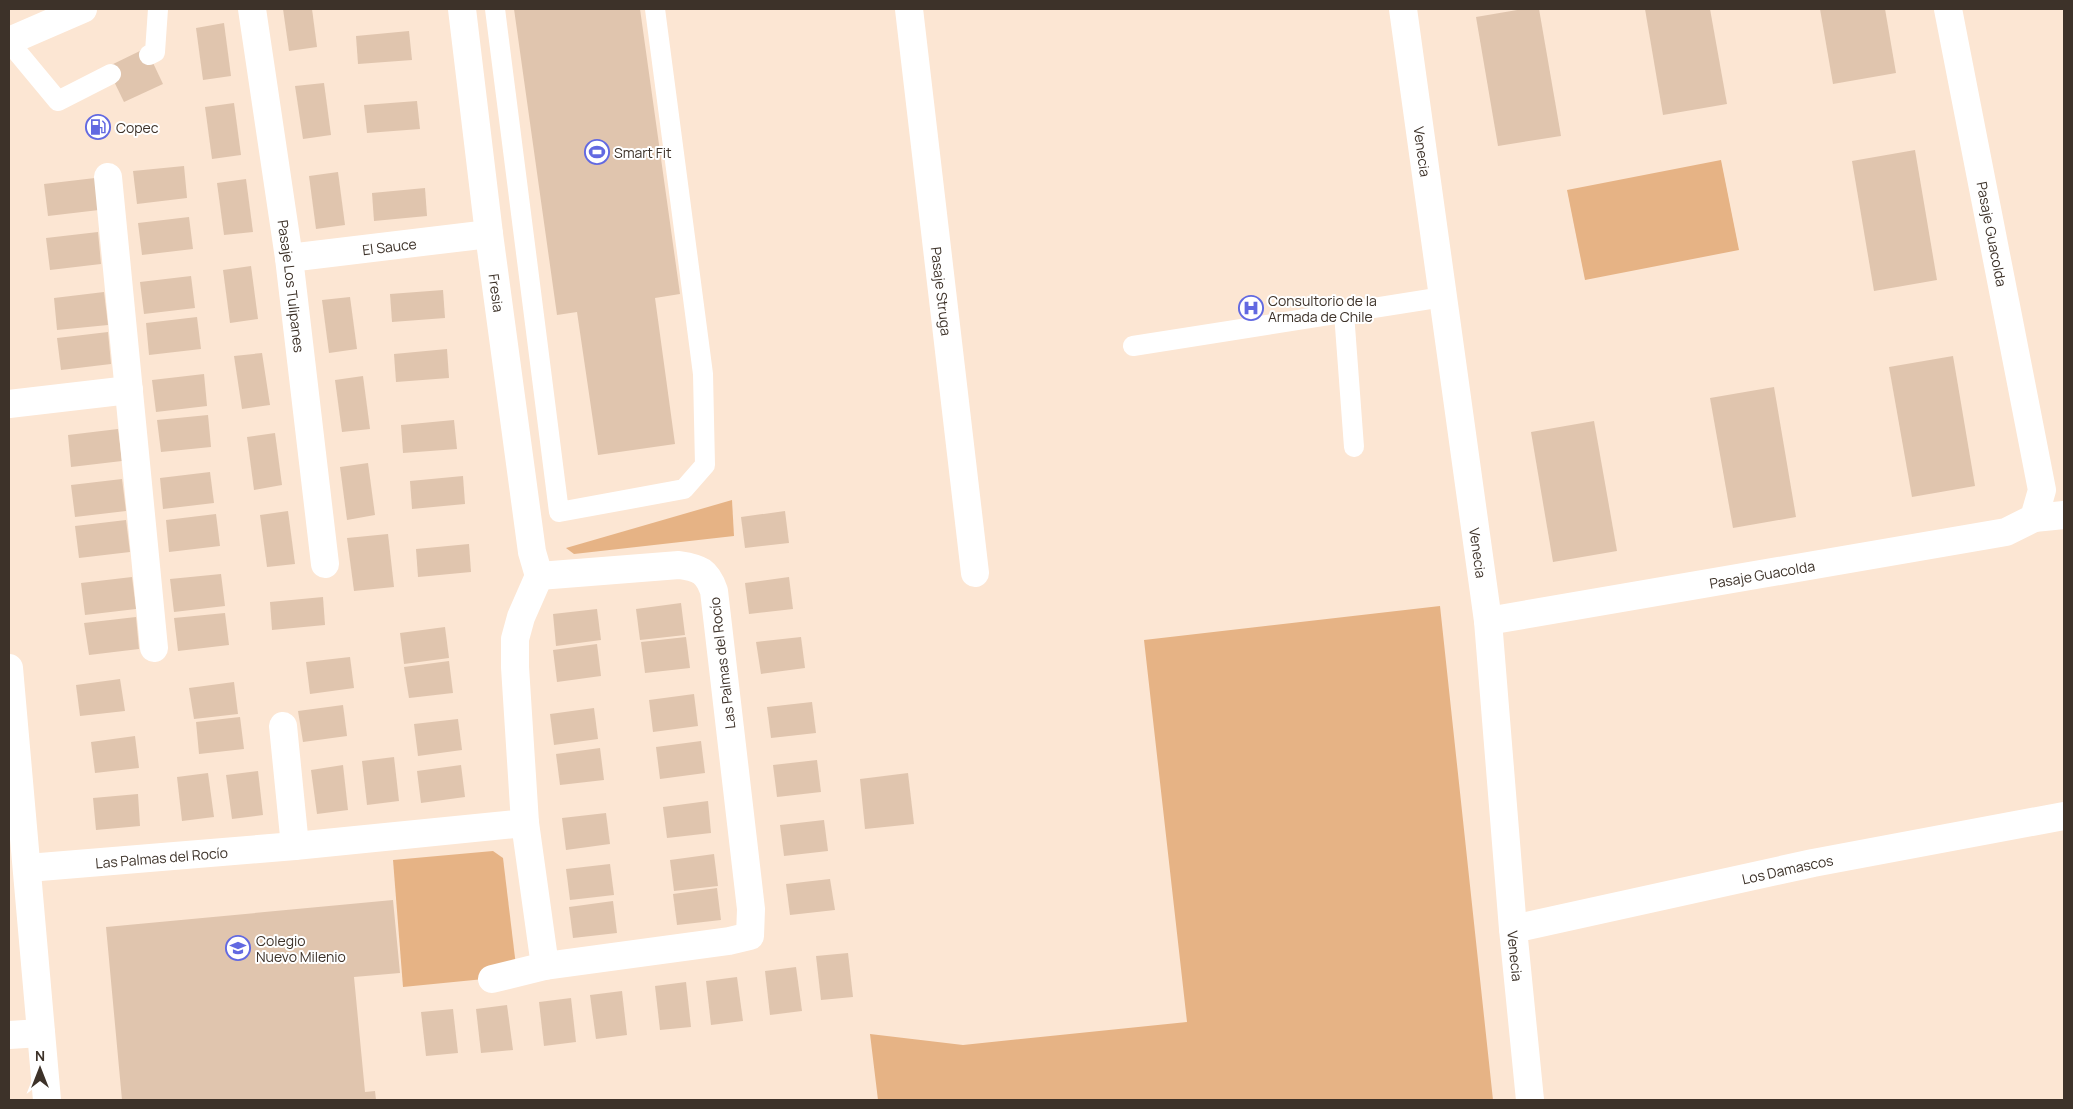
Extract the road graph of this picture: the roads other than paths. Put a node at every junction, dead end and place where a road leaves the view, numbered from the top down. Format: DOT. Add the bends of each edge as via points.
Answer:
graph roads {
  1 [pos="83,9"];
  2 [pos="158,9"];
  3 [pos="252,9"];
  4 [pos="462,9"];
  5 [pos="495,9"];
  6 [pos="655,9"];
  7 [pos="909,9"];
  8 [pos="1403,9"];
  9 [pos="1948,9"];
  10 [pos="9,42"];
  11 [pos="149,55"];
  12 [pos="111,74"];
  13 [pos="108,177"];
  14 [pos="489,234"];
  15 [pos="289,258"];
  16 [pos="1443,298"];
  17 [pos="1344,313"];
  18 [pos="1133,346"];
  19 [pos="129,390"];
  20 [pos="9,404"];
  21 [pos="1354,447"];
  22 [pos="2064,515"];
  23 [pos="2034,518"];
  24 [pos="325,564"];
  25 [pos="975,573"];
  26 [pos="539,576"];
  27 [pos="1488,622"];
  28 [pos="154,648"];
  29 [pos="9,668"];
  30 [pos="283,726"];
  31 [pos="2064,816"];
  32 [pos="525,823"];
  33 [pos="295,846"];
  34 [pos="28,868"];
  35 [pos="1513,928"];
  36 [pos="546,966"];
  37 [pos="492,978"];
  38 [pos="41,1033"];
  39 [pos="9,1035"];
  40 [pos="47,1100"];
  41 [pos="1530,1100"];
  1 -- 10 [label="street"];
  2 -- 11 [label="lane" via="155,52"];
  3 -- 15 [label="street, Pasaje Los Tulipanes"];
  4 -- 14 [label="street, Fresia"];
  5 -- 6 [label="lane" via="559,512 684,489 705,465 703,374"];
  7 -- 25 [label="street, Pasaje Struga"];
  8 -- 16 [label="street, Venecia"];
  9 -- 23 [label="street, Pasaje Guacolda" via="2042,490"];
  10 -- 12 [label="lane" via="58,101"];
  13 -- 19 [label="street"];
  14 -- 15 [label="street, El Sauce"];
  14 -- 26 [label="street, Fresia" via="532,552"];
  15 -- 24 [label="street, Pasaje Los Tulipanes"];
  16 -- 17 [label="lane"];
  16 -- 27 [label="street, Venecia"];
  17 -- 18 [label="lane"];
  17 -- 21 [label="lane"];
  19 -- 20 [label="street"];
  19 -- 28 [label="street"];
  22 -- 23 [label="street, Pasaje Guacolda"];
  23 -- 27 [label="street, Pasaje Guacolda" via="2006,532"];
  26 -- 32 [label="street" via="515,639 514,667"];
  26 -- 36 [label="street, Las Palmas del Rocío" via="679,566 694,567 710,580 714,591 751,909 750,936"];
  27 -- 35 [label="street, Venecia"];
  29 -- 34 [label="street"];
  30 -- 33 [label="street"];
  31 -- 35 [label="street, Los Damascos" via="1813,863"];
  32 -- 33 [label="street, Las Palmas del Rocío"];
  32 -- 36 [label="street"];
  33 -- 34 [label="street, Las Palmas del Rocío"];
  34 -- 38 [label="street"];
  35 -- 41 [label="street, Venecia"];
  36 -- 37 [label="street, Las Palmas del Rocío"];
  38 -- 39 [label="street"];
  38 -- 40 [label="street"];
}
